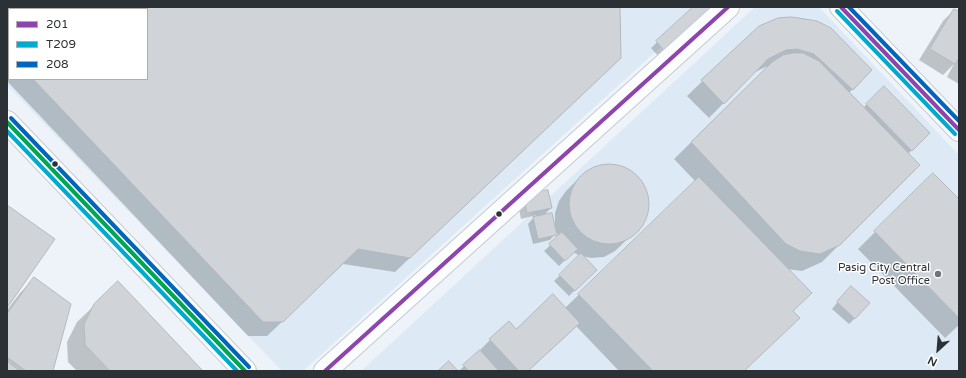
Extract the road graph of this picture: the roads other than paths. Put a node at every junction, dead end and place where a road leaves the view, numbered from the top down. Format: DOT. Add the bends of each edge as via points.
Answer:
graph roads {
  1 [pos="728,7"];
  2 [pos="841,7"];
  3 [pos="7,122"];
  4 [pos="959,130"];
  5 [pos="245,371"];
  6 [pos="325,371"];
  1 -- 6 [label="street"];
  2 -- 4 [label="street"];
  3 -- 5 [label="street"];
}
